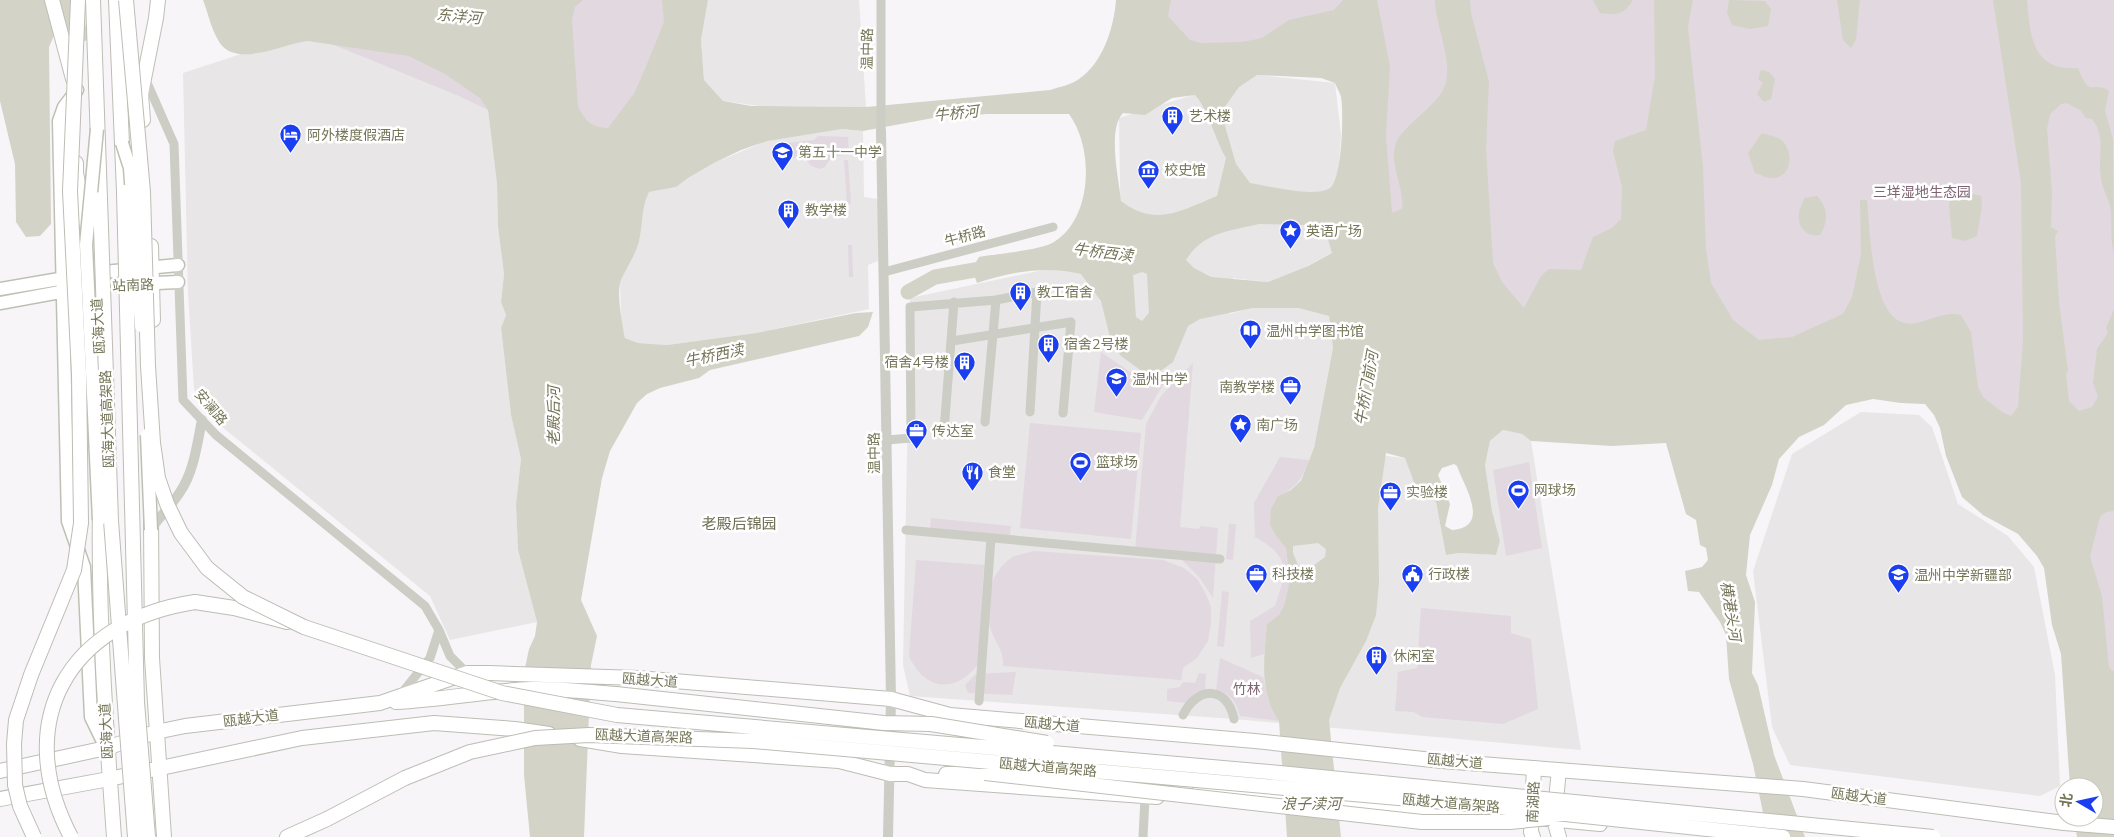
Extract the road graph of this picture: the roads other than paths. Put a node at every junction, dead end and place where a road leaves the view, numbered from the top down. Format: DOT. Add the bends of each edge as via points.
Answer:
graph roads {
  1 [pos="52,0"];
  2 [pos="78,0"];
  3 [pos="93,0"];
  4 [pos="116,0"];
  5 [pos="126,0"];
  6 [pos="158,0"];
  7 [pos="881,0"];
  8 [pos="145,76"];
  9 [pos="76,90"];
  10 [pos="97,129"];
  11 [pos="881,131"];
  12 [pos="122,143"];
  13 [pos="1053,226"];
  14 [pos="178,266"];
  15 [pos="152,268"];
  16 [pos="884,272"];
  17 [pos="63,278"];
  18 [pos="96,279"];
  19 [pos="178,282"];
  20 [pos="153,285"];
  21 [pos="0,289"];
  22 [pos="63,292"];
  23 [pos="996,300"];
  24 [pos="954,302"];
  25 [pos="0,303"];
  26 [pos="1035,328"];
  27 [pos="993,334"];
  28 [pos="952,341"];
  29 [pos="1030,412"];
  30 [pos="1063,413"];
  31 [pos="202,420"];
  32 [pos="985,422"];
  33 [pos="944,431"];
  34 [pos="887,440"];
  35 [pos="100,520"];
  36 [pos="151,530"];
  37 [pos="906,530"];
  38 [pos="991,538"];
  39 [pos="1220,559"];
  40 [pos="304,627"];
  41 [pos="439,630"];
  42 [pos="467,673"];
  43 [pos="400,696"];
  44 [pos="891,699"];
  45 [pos="979,701"];
  46 [pos="380,703"];
  47 [pos="1183,715"];
  48 [pos="1234,719"];
  49 [pos="156,732"];
  50 [pos="106,748"];
  51 [pos="1118,758"];
  52 [pos="1534,768"];
  53 [pos="159,769"];
  54 [pos="1559,770"];
  55 [pos="0,771"];
  56 [pos="890,774"];
  57 [pos="908,774"];
  58 [pos="109,779"];
  59 [pos="1145,798"];
  60 [pos="0,799"];
  61 [pos="1578,815"];
  62 [pos="1532,818"];
  63 [pos="327,819"];
  64 [pos="1554,820"];
  65 [pos="2114,827"];
  66 [pos="34,837"];
  67 [pos="71,837"];
  68 [pos="114,837"];
  69 [pos="135,837"];
  70 [pos="148,837"];
  71 [pos="164,837"];
  72 [pos="287,837"];
  73 [pos="302,837"];
  74 [pos="888,837"];
  75 [pos="1143,837"];
  76 [pos="1533,837"];
  77 [pos="1559,837"];
  78 [pos="1747,837"];
  79 [pos="1783,837"];
  80 [pos="1932,837"];
  1 -- 9 [label="main road, 瓯海大道, bridge"];
  2 -- 66 [label="main road, bridge" via="70,191 79,374 81,523 74,570 16,720 15,785 20,806"];
  3 -- 10 [label="main road, 瓯海大道高架路"];
  4 -- 12 [label="main road, 瓯海大道高架路"];
  5 -- 40 [label="main road, bridge" via="143,192 148,366 158,478 166,504 181,533 207,568 242,597"];
  6 -- 8 [label="main road"];
  7 -- 11 [label="street, 温中路"];
  8 -- 14 [label="street, 安澜路" via="174,144"];
  8 -- 15 [label="main road" via="141,94"];
  9 -- 17 [label="main road" via="59,120"];
  9 -- 18 [label="main road, 瓯海大道" via="76,173"];
  10 -- 35 [label="main road, bridge" via="86,245"];
  10 -- 69 [label="main road, 瓯海大道高架路, bridge" via="111,521"];
  11 -- 16 [label="street, 温中路"];
  12 -- 36 [label="main road, bridge" via="130,168"];
  12 -- 70 [label="main road, 瓯海大道高架路, bridge" via="137,702"];
  13 -- 16 [label="street, 牛桥路"];
  14 -- 15 [label="main road, 站南路"];
  14 -- 19 [label="street, 安澜路"];
  15 -- 18 [label="main road, 站南路"];
  15 -- 20 [label="main road"];
  16 -- 34 [label="street, 温中路"];
  17 -- 18 [label="main road, 站南路"];
  17 -- 21 [label="main road, 站南路"];
  17 -- 22 [label="main road"];
  18 -- 20 [label="main road, 站南路"];
  18 -- 22 [label="main road, 站南路"];
  18 -- 35 [label="main road, 瓯海大道" via="102,403"];
  19 -- 20 [label="main road, 站南路"];
  19 -- 31 [label="street, 安澜路" via="183,400"];
  20 -- 36 [label="main road"];
  22 -- 25 [label="main road, 站南路"];
  22 -- 50 [label="main road" via="68,521 84,567 91,717"];
  23 -- 24 [label="street"];
  23 -- 26 [label="street" via="1037,292"];
  23 -- 27 [label="street"];
  24 -- 28 [label="street"];
  24 -- 34 [label="street" via="910,307 911,438"];
  26 -- 27 [label="street"];
  26 -- 29 [label="street"];
  26 -- 30 [label="street" via="1071,322"];
  27 -- 28 [label="street"];
  27 -- 32 [label="street"];
  28 -- 33 [label="street"];
  31 -- 36 [label="street" via="181,492"];
  31 -- 41 [label="street, 安澜路" via="216,435 425,606"];
  34 -- 44 [label="street, 温中路"];
  35 -- 50 [label="main road, 瓯海大道"];
  36 -- 49 [label="main road"];
  37 -- 38 [label="street"];
  38 -- 39 [label="street"];
  38 -- 45 [label="street"];
  40 -- 51 [label="main road, 瓯越大道高架路, bridge" via="502,693 601,712 656,720"];
  40 -- 67 [label="main road, bridge" via="234,608 195,602 147,613 112,630 92,646 78,659 58,693 46,738 47,771 53,798"];
  41 -- 42 [label="street, 安澜路" via="450,656"];
  41 -- 43 [label="street" via="430,658"];
  42 -- 43 [label="main road, 瓯越大道"];
  42 -- 44 [label="main road, 瓯越大道" via="638,678"];
  43 -- 46 [label="main road, 瓯越大道"];
  44 -- 52 [label="main road, 瓯越大道" via="950,715"];
  44 -- 56 [label="street, 温中路"];
  46 -- 49 [label="main road, 瓯越大道"];
  46 -- 51 [label="main road, bridge" via="517,690 617,694 884,723 931,724"];
  47 -- 48 [label="street" via="1189,703 1201,694 1211,694 1222,696 1231,705"];
  49 -- 50 [label="main road, 瓯越大道"];
  49 -- 53 [label="main road"];
  50 -- 55 [label="main road, 瓯越大道"];
  50 -- 58 [label="main road, 瓯海大道"];
  51 -- 80 [label="main road, 瓯越大道高架路, bridge"];
  52 -- 54 [label="main road, 瓯越大道"];
  52 -- 62 [label="main road, 南湖路"];
  53 -- 56 [label="main road, 瓯越大道, bridge" via="302,738 434,723 514,729 622,746 839,761"];
  53 -- 58 [label="main road, 瓯越大道"];
  53 -- 71 [label="main road"];
  54 -- 64 [label="main road, 南湖路"];
  54 -- 65 [label="main road, 瓯越大道" via="1804,789"];
  56 -- 57 [label="main road, 瓯越大道"];
  56 -- 74 [label="street, 温中路"];
  57 -- 59 [label="main road, 瓯越大道" via="925,780"];
  57 -- 61 [label="main road, bridge" via="985,773 1422,822 1510,822"];
  58 -- 60 [label="main road, 瓯越大道"];
  58 -- 68 [label="main road, 瓯海大道"];
  59 -- 62 [label="main road, 瓯越大道" via="1221,792 1436,813"];
  59 -- 75 [label="street"];
  61 -- 63 [label="main road, 瓯越大道高架路, bridge" via="753,741 589,734 535,738 470,752 406,778"];
  61 -- 79 [label="main road, 瓯越大道高架路, bridge"];
  62 -- 64 [label="main road, 瓯越大道"];
  62 -- 76 [label="main road, 南湖路"];
  63 -- 72 [label="main road"];
  63 -- 73 [label="main road"];
  64 -- 77 [label="main road, 南湖路"];
  64 -- 78 [label="main road, 瓯越大道"];
}
